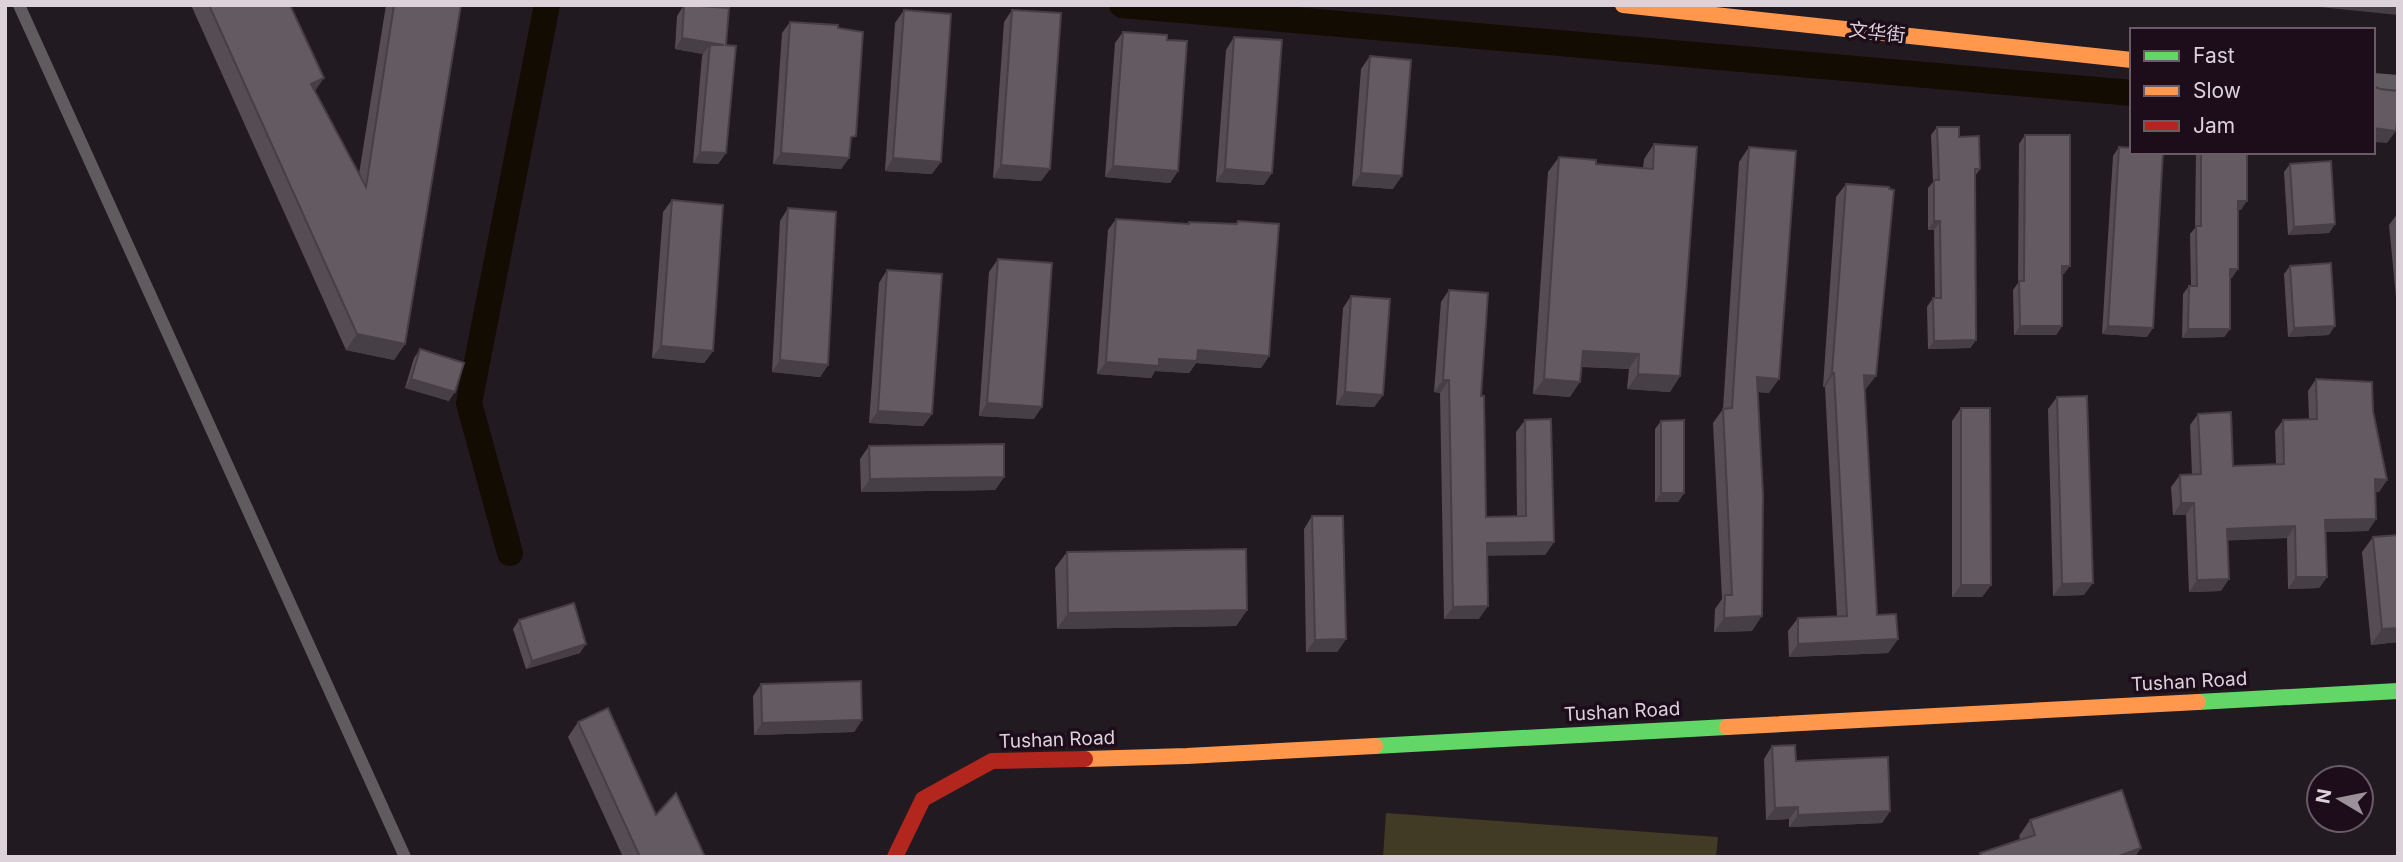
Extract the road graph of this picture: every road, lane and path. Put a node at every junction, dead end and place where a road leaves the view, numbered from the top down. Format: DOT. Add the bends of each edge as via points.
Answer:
graph roads {
  1 [pos="19,5"];
  2 [pos="1623,5"];
  3 [pos="2130,60"];
  4 [pos="2375,86"];
  5 [pos="2398,88"];
  6 [pos="2398,691"];
  7 [pos="405,857"];
  8 [pos="895,857"];
  1 -- 7 [label="lane"];
  2 -- 3 [label="street, 文华街"];
  4 -- 5 [label="street"];
  6 -- 8 [label="street, Tushan Road" via="1187,756 992,761 923,799"];
}
